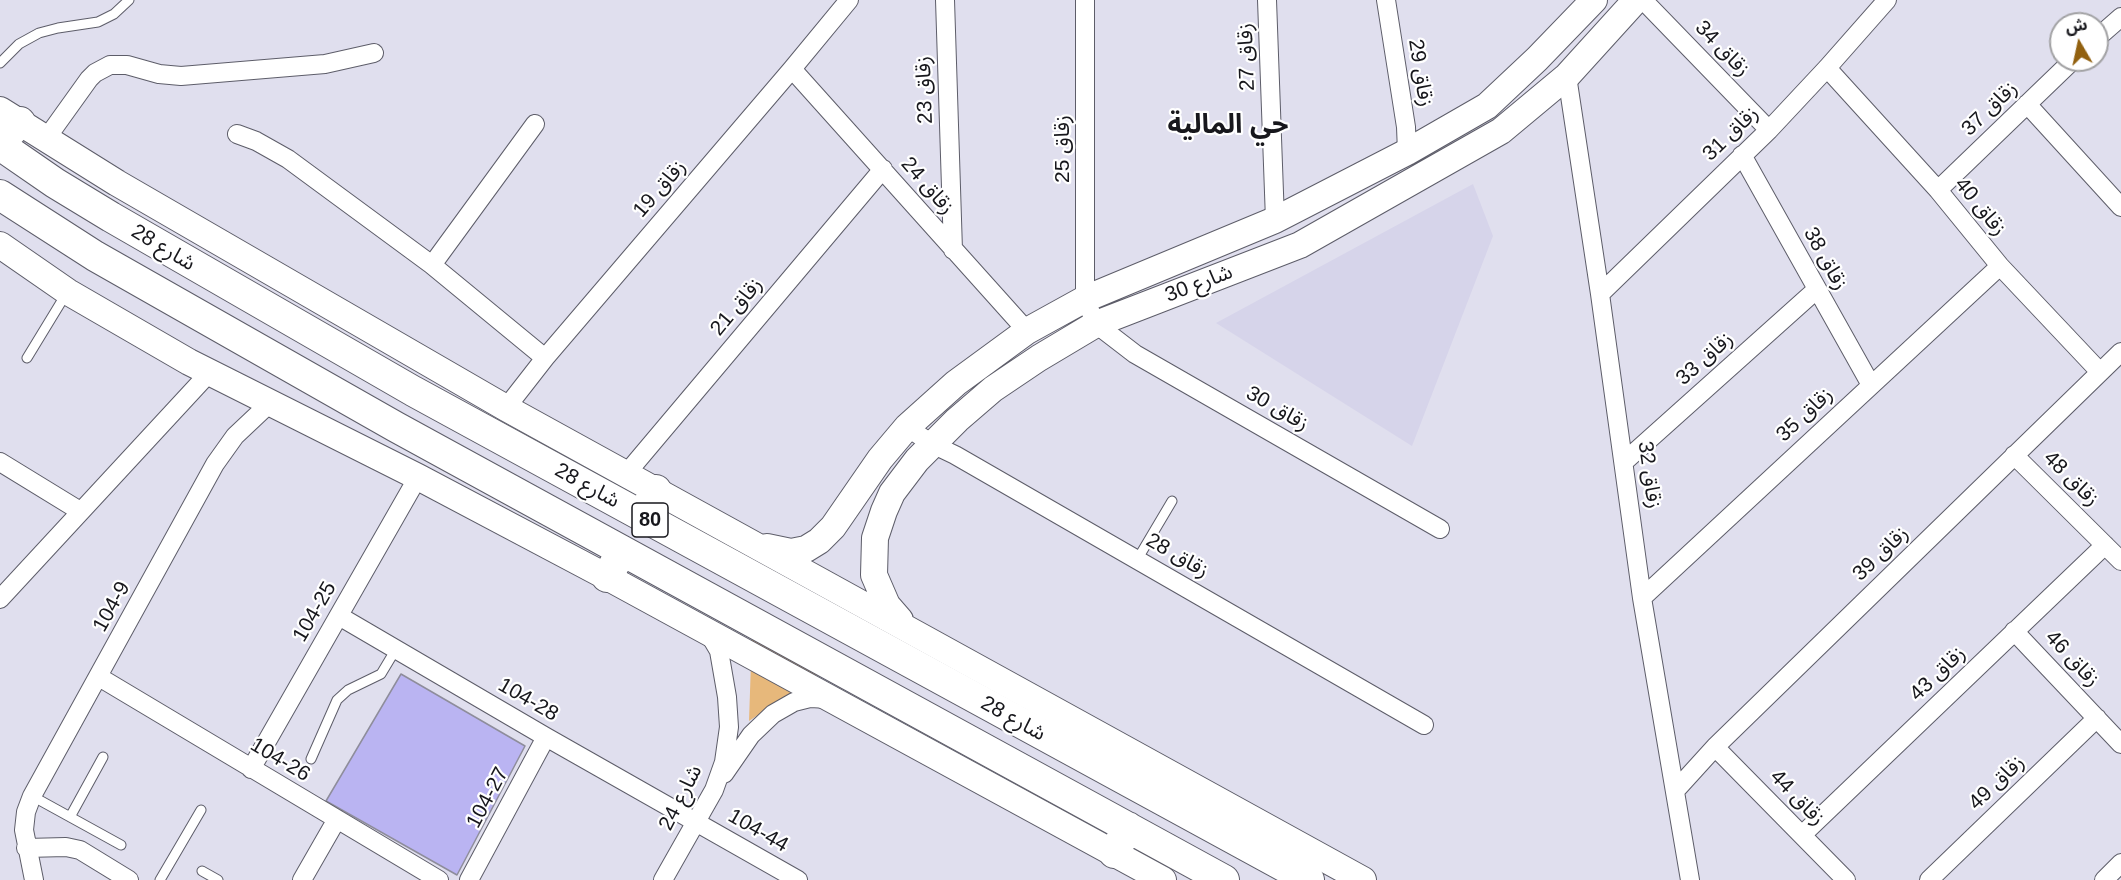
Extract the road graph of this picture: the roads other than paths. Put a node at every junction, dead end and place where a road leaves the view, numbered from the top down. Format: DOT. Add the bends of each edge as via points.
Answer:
graph roads {
  1 [pos="129,0"];
  2 [pos="849,0"];
  3 [pos="945,0"];
  4 [pos="1085,0"];
  5 [pos="1268,0"];
  6 [pos="1386,0"];
  7 [pos="1594,0"];
  8 [pos="1636,0"];
  9 [pos="1643,0"];
  10 [pos="1887,0"];
  11 [pos="2121,17"];
  12 [pos="2109,28"];
  13 [pos="374,53"];
  14 [pos="0,63"];
  15 [pos="1827,68"];
  16 [pos="792,69"];
  17 [pos="2060,72"];
  18 [pos="1567,76"];
  19 [pos="2027,104"];
  20 [pos="535,124"];
  21 [pos="5,130"];
  22 [pos="1769,130"];
  23 [pos="237,134"];
  24 [pos="46,139"];
  25 [pos="1407,152"];
  26 [pos="1742,155"];
  27 [pos="883,169"];
  28 [pos="1938,190"];
  29 [pos="0,195"];
  30 [pos="2121,207"];
  31 [pos="1275,220"];
  32 [pos="0,245"];
  33 [pos="953,250"];
  34 [pos="432,265"];
  35 [pos="2000,266"];
  36 [pos="1816,290"];
  37 [pos="68,292"];
  38 [pos="1600,294"];
  39 [pos="1085,299"];
  40 [pos="1096,324"];
  41 [pos="1028,332"];
  42 [pos="2121,352"];
  43 [pos="27,358"];
  44 [pos="545,358"];
  45 [pos="210,372"];
  46 [pos="2100,372"];
  47 [pos="1871,385"];
  48 [pos="413,391"];
  49 [pos="270,402"];
  50 [pos="506,408"];
  51 [pos="907,427"];
  52 [pos="396,428"];
  53 [pos="932,444"];
  54 [pos="2014,455"];
  55 [pos="1624,461"];
  56 [pos="0,462"];
  57 [pos="626,474"];
  58 [pos="418,477"];
  59 [pos="1172,501"];
  60 [pos="649,503"];
  61 [pos="80,511"];
  62 [pos="1440,529"];
  63 [pos="731,531"];
  64 [pos="2105,545"];
  65 [pos="622,551"];
  66 [pos="1137,560"];
  67 [pos="2121,561"];
  68 [pos="607,577"];
  69 [pos="1642,598"];
  70 [pos="0,599"];
  71 [pos="339,616"];
  72 [pos="909,629"];
  73 [pos="705,630"];
  74 [pos="2014,631"];
  75 [pos="396,649"];
  76 [pos="99,678"];
  77 [pos="831,700"];
  78 [pos="2097,718"];
  79 [pos="1424,725"];
  80 [pos="546,737"];
  81 [pos="2121,744"];
  82 [pos="1715,747"];
  83 [pos="103,757"];
  84 [pos="311,759"];
  85 [pos="251,769"];
  86 [pos="1155,782"];
  87 [pos="714,790"];
  88 [pos="1675,791"];
  89 [pos="32,796"];
  90 [pos="201,810"];
  91 [pos="70,817"];
  92 [pos="337,819"];
  93 [pos="696,822"];
  94 [pos="1128,827"];
  95 [pos="1802,836"];
  96 [pos="121,845"];
  97 [pos="26,848"];
  98 [pos="1114,854"];
  99 [pos="2121,863"];
  100 [pos="202,871"];
  101 [pos="34,880"];
  102 [pos="129,880"];
  103 [pos="160,880"];
  104 [pos="218,880"];
  105 [pos="302,880"];
  106 [pos="440,880"];
  107 [pos="469,880"];
  108 [pos="663,880"];
  109 [pos="798,880"];
  110 [pos="1163,880"];
  111 [pos="1224,880"];
  112 [pos="1309,880"];
  113 [pos="1363,880"];
  114 [pos="1690,880"];
  115 [pos="1846,880"];
  116 [pos="1929,880"];
  117 [pos="2104,880"];
  1 -- 14 [label="lane" via="98,22 39,33 19,44"];
  2 -- 16 [label="street, زقاق 19"];
  3 -- 33 [label="street, زقاق 23"];
  4 -- 39 [label="street, زقاق 25"];
  5 -- 31 [label="street, زقاق 27"];
  6 -- 25 [label="street, زقاق 29"];
  7 -- 25 [label="main road, شارع 30" via="1487,106"];
  8 -- 18 [label="main road, شارع 30"];
  9 -- 22 [label="street, زقاق 34"];
  10 -- 15 [label="street, زقاق 31"];
  11 -- 12 [label="street"];
  13 -- 24 [label="street" via="326,64 181,76 110,65 95,73"];
  15 -- 22 [label="street, زقاق 31"];
  15 -- 28 [label="street, زقاق 40"];
  16 -- 27 [label="street, زقاق 24"];
  16 -- 44 [label="street, زقاق 19"];
  17 -- 19 [label="street, زقاق 37"];
  18 -- 38 [label="street, زقاق 32"];
  18 -- 40 [label="main road, شارع 30" via="1501,131 1300,245"];
  19 -- 28 [label="street, زقاق 37"];
  19 -- 30 [label="street"];
  20 -- 34 [label="street"];
  21 -- 24 [label="main road"];
  21 -- 48 [label="highway, شارع 28 / 80" via="55,183"];
  22 -- 26 [label="street, زقاق 31"];
  23 -- 34 [label="street" via="288,159"];
  24 -- 50 [label="main road"];
  25 -- 31 [label="main road, شارع 30"];
  26 -- 36 [label="street, زقاق 38"];
  26 -- 38 [label="street, زقاق 31"];
  27 -- 33 [label="street, زقاق 24"];
  27 -- 57 [label="street, زقاق 21"];
  28 -- 35 [label="street, زقاق 40"];
  29 -- 52 [label="highway, شارع 28 / 80" via="95,256"];
  31 -- 39 [label="main road, شارع 30"];
  32 -- 37 [label="main road"];
  33 -- 41 [label="street, زقاق 24"];
  34 -- 44 [label="street"];
  35 -- 46 [label="street, زقاق 40"];
  35 -- 47 [label="street, زقاق 35"];
  36 -- 47 [label="street, زقاق 38"];
  36 -- 55 [label="street, زقاق 33"];
  37 -- 43 [label="lane"];
  37 -- 45 [label="main road"];
  38 -- 55 [label="street, زقاق 32"];
  39 -- 40 [label="street"];
  39 -- 41 [label="main road, شارع 30"];
  40 -- 53 [label="main road, شارع 30" via="993,389"];
  40 -- 62 [label="street, زقاق 30" via="1135,354"];
  41 -- 51 [label="main road, شارع 30" via="956,383"];
  42 -- 46 [label="street, زقاق 39"];
  44 -- 50 [label="street, زقاق 19"];
  45 -- 49 [label="main road"];
  45 -- 61 [label="street"];
  46 -- 54 [label="street, زقاق 39"];
  47 -- 69 [label="street, زقاق 35"];
  48 -- 52 [label="highway"];
  48 -- 60 [label="highway, شارع 28 / 80"];
  49 -- 58 [label="main road"];
  49 -- 76 [label="street, 104-9" via="235,436 215,464"];
  50 -- 57 [label="main road"];
  51 -- 53 [label="street, زقاق 28"];
  51 -- 63 [label="main road, شارع 30" via="833,527 806,549 779,551"];
  52 -- 65 [label="highway, شارع 28 / 80"];
  53 -- 66 [label="street, زقاق 28"];
  53 -- 72 [label="main road, شارع 30" via="892,493 875,538 874,575 880,592"];
  54 -- 64 [label="street, زقاق 48"];
  54 -- 82 [label="street, زقاق 39"];
  55 -- 69 [label="street, زقاق 32"];
  56 -- 61 [label="street"];
  57 -- 60 [label="main road"];
  58 -- 68 [label="main road"];
  58 -- 71 [label="street, 104-25"];
  59 -- 66 [label="lane"];
  60 -- 63 [label="main road"];
  60 -- 86 [label="highway, شارع 28 / 80"];
  61 -- 70 [label="street"];
  63 -- 72 [label="main road"];
  64 -- 67 [label="street, زقاق 48"];
  64 -- 74 [label="street, زقاق 43"];
  65 -- 68 [label="highway"];
  65 -- 94 [label="highway, شارع 28 / 80"];
  66 -- 79 [label="street, زقاق 28"];
  68 -- 73 [label="main road"];
  69 -- 88 [label="street, زقاق 32"];
  71 -- 75 [label="street, 104-28"];
  71 -- 85 [label="street, 104-25"];
  72 -- 86 [label="main road"];
  73 -- 77 [label="main road"];
  73 -- 87 [label="street, شارع 24" via="719,651 729,727 724,762"];
  74 -- 78 [label="street, زقاق 46"];
  74 -- 95 [label="street, زقاق 43"];
  75 -- 80 [label="street, 104-28"];
  75 -- 84 [label="lane" via="381,674 348,690 337,700"];
  76 -- 85 [label="street, 104-26"];
  76 -- 89 [label="street, 104-9"];
  77 -- 87 [label="street" via="810,698 773,714 751,735"];
  77 -- 98 [label="main road"];
  78 -- 81 [label="street, زقاق 46"];
  78 -- 116 [label="street, زقاق 49"];
  80 -- 93 [label="street, 104-28"];
  80 -- 107 [label="street, 104-27"];
  82 -- 88 [label="street, زقاق 39"];
  82 -- 95 [label="street, زقاق 44"];
  83 -- 91 [label="lane"];
  85 -- 92 [label="street, 104-26"];
  86 -- 112 [label="highway, شارع 28 / 80"];
  86 -- 113 [label="main road"];
  87 -- 93 [label="street, شارع 24"];
  88 -- 114 [label="street, زقاق 32"];
  89 -- 91 [label="lane"];
  89 -- 97 [label="street, 104-9" via="24,821"];
  90 -- 103 [label="lane"];
  91 -- 96 [label="lane"];
  92 -- 105 [label="street"];
  92 -- 106 [label="street, 104-26"];
  93 -- 108 [label="street, شارع 24"];
  93 -- 109 [label="street, 104-44"];
  94 -- 98 [label="highway"];
  94 -- 111 [label="highway, شارع 28 / 80"];
  95 -- 115 [label="street, زقاق 44"];
  97 -- 101 [label="street, 104-9"];
  97 -- 102 [label="street" via="80,850"];
  98 -- 110 [label="main road"];
  99 -- 117 [label="street"];
  100 -- 104 [label="lane"];
}
